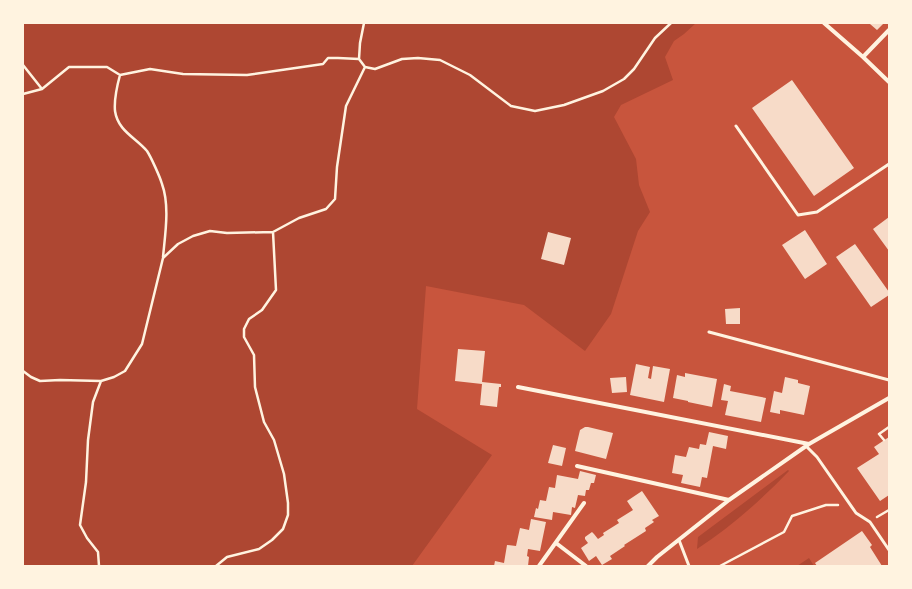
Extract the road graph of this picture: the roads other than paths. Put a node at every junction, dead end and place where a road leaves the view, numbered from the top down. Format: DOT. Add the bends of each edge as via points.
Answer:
graph roads {
  1 [pos="824,23"];
  2 [pos="889,30"];
  3 [pos="863,57"];
  4 [pos="889,82"];
  5 [pos="736,126"];
  6 [pos="889,164"];
  7 [pos="709,332"];
  8 [pos="889,380"];
  9 [pos="518,387"];
  10 [pos="889,398"];
  11 [pos="807,445"];
  12 [pos="577,466"];
  13 [pos="729,500"];
  14 [pos="584,503"];
  15 [pos="679,540"];
  16 [pos="556,543"];
  17 [pos="889,550"];
  18 [pos="539,566"];
  19 [pos="586,566"];
  20 [pos="648,566"];
  21 [pos="689,566"];
  1 -- 3 [label="street"];
  2 -- 3 [label="street"];
  3 -- 4 [label="street"];
  5 -- 6 [label="lane" via="798,215 817,212"];
  7 -- 8 [label="lane"];
  9 -- 11 [label="street"];
  10 -- 11 [label="street"];
  11 -- 13 [label="street"];
  11 -- 17 [label="lane" via="856,513 870,522"];
  12 -- 13 [label="street"];
  13 -- 15 [label="street"];
  14 -- 16 [label="street"];
  15 -- 20 [label="street"];
  15 -- 21 [label="lane"];
  16 -- 18 [label="street"];
  16 -- 19 [label="street"];
}
